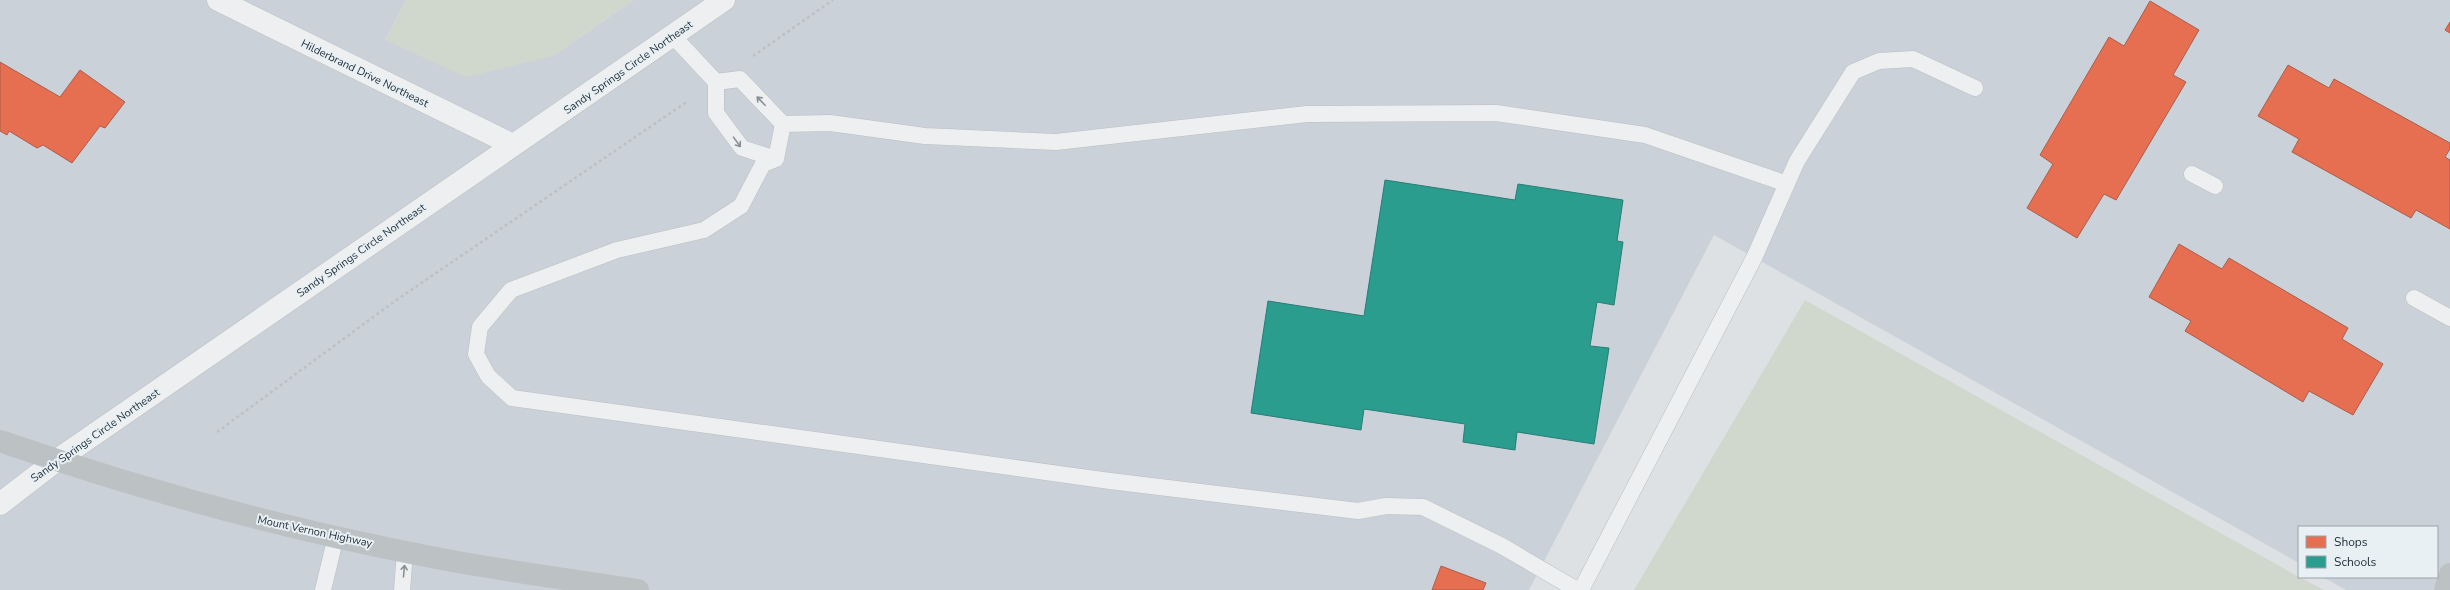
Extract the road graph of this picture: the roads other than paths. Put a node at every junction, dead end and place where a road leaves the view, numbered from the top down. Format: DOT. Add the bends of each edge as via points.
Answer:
graph roads {
  1 [pos="218,0"];
  2 [pos="724,0"];
  3 [pos="673,36"];
  4 [pos="716,82"];
  5 [pos="1975,88"];
  6 [pos="783,124"];
  7 [pos="513,146"];
  8 [pos="776,159"];
  9 [pos="2192,174"];
  10 [pos="1787,184"];
  11 [pos="2215,186"];
  12 [pos="2414,298"];
  13 [pos="2450,318"];
  14 [pos="0,441"];
  15 [pos="56,460"];
  16 [pos="0,504"];
  17 [pos="336,536"];
  18 [pos="406,552"];
  19 [pos="2450,574"];
  20 [pos="323,590"];
  21 [pos="402,590"];
  22 [pos="638,590"];
  23 [pos="1577,590"];
  24 [pos="1581,590"];
  25 [pos="2445,590"];
  1 -- 7 [label="street, Hilderbrand Drive Northeast"];
  2 -- 3 [label="street, Sandy Springs Circle Northeast"];
  3 -- 4 [label="lane"];
  3 -- 7 [label="street, Sandy Springs Circle Northeast"];
  6 -- 4 [label="lane, one-way" via="740,79"];
  4 -- 8 [label="lane, one-way" via="716,113 742,148"];
  5 -- 10 [label="lane" via="1913,59 1879,61 1853,72 1796,161"];
  6 -- 8 [label="lane"];
  6 -- 10 [label="lane" via="830,123 926,136 1056,142 1308,114 1496,113 1645,135"];
  7 -- 15 [label="street, Sandy Springs Circle Northeast"];
  8 -- 23 [label="lane" via="763,164 741,206 704,230 617,250 511,290 480,327 476,354 488,376 512,398 1110,481 1358,511 1386,506 1423,507 1502,546"];
  9 -- 11 [label="lane"];
  10 -- 24 [label="lane" via="1754,258"];
  12 -- 13 [label="lane"];
  14 -- 15 [label="street, Mount Vernon Highway"];
  15 -- 16 [label="street, Sandy Springs Circle Northeast"];
  15 -- 17 [label="street, Mount Vernon Highway" via="238,514"];
  17 -- 18 [label="street, Mount Vernon Highway"];
  17 -- 20 [label="lane"];
  21 -- 18 [label="lane, one-way"];
  18 -- 22 [label="street, Mount Vernon Highway"];
  19 -- 25 [label="street"];
}
